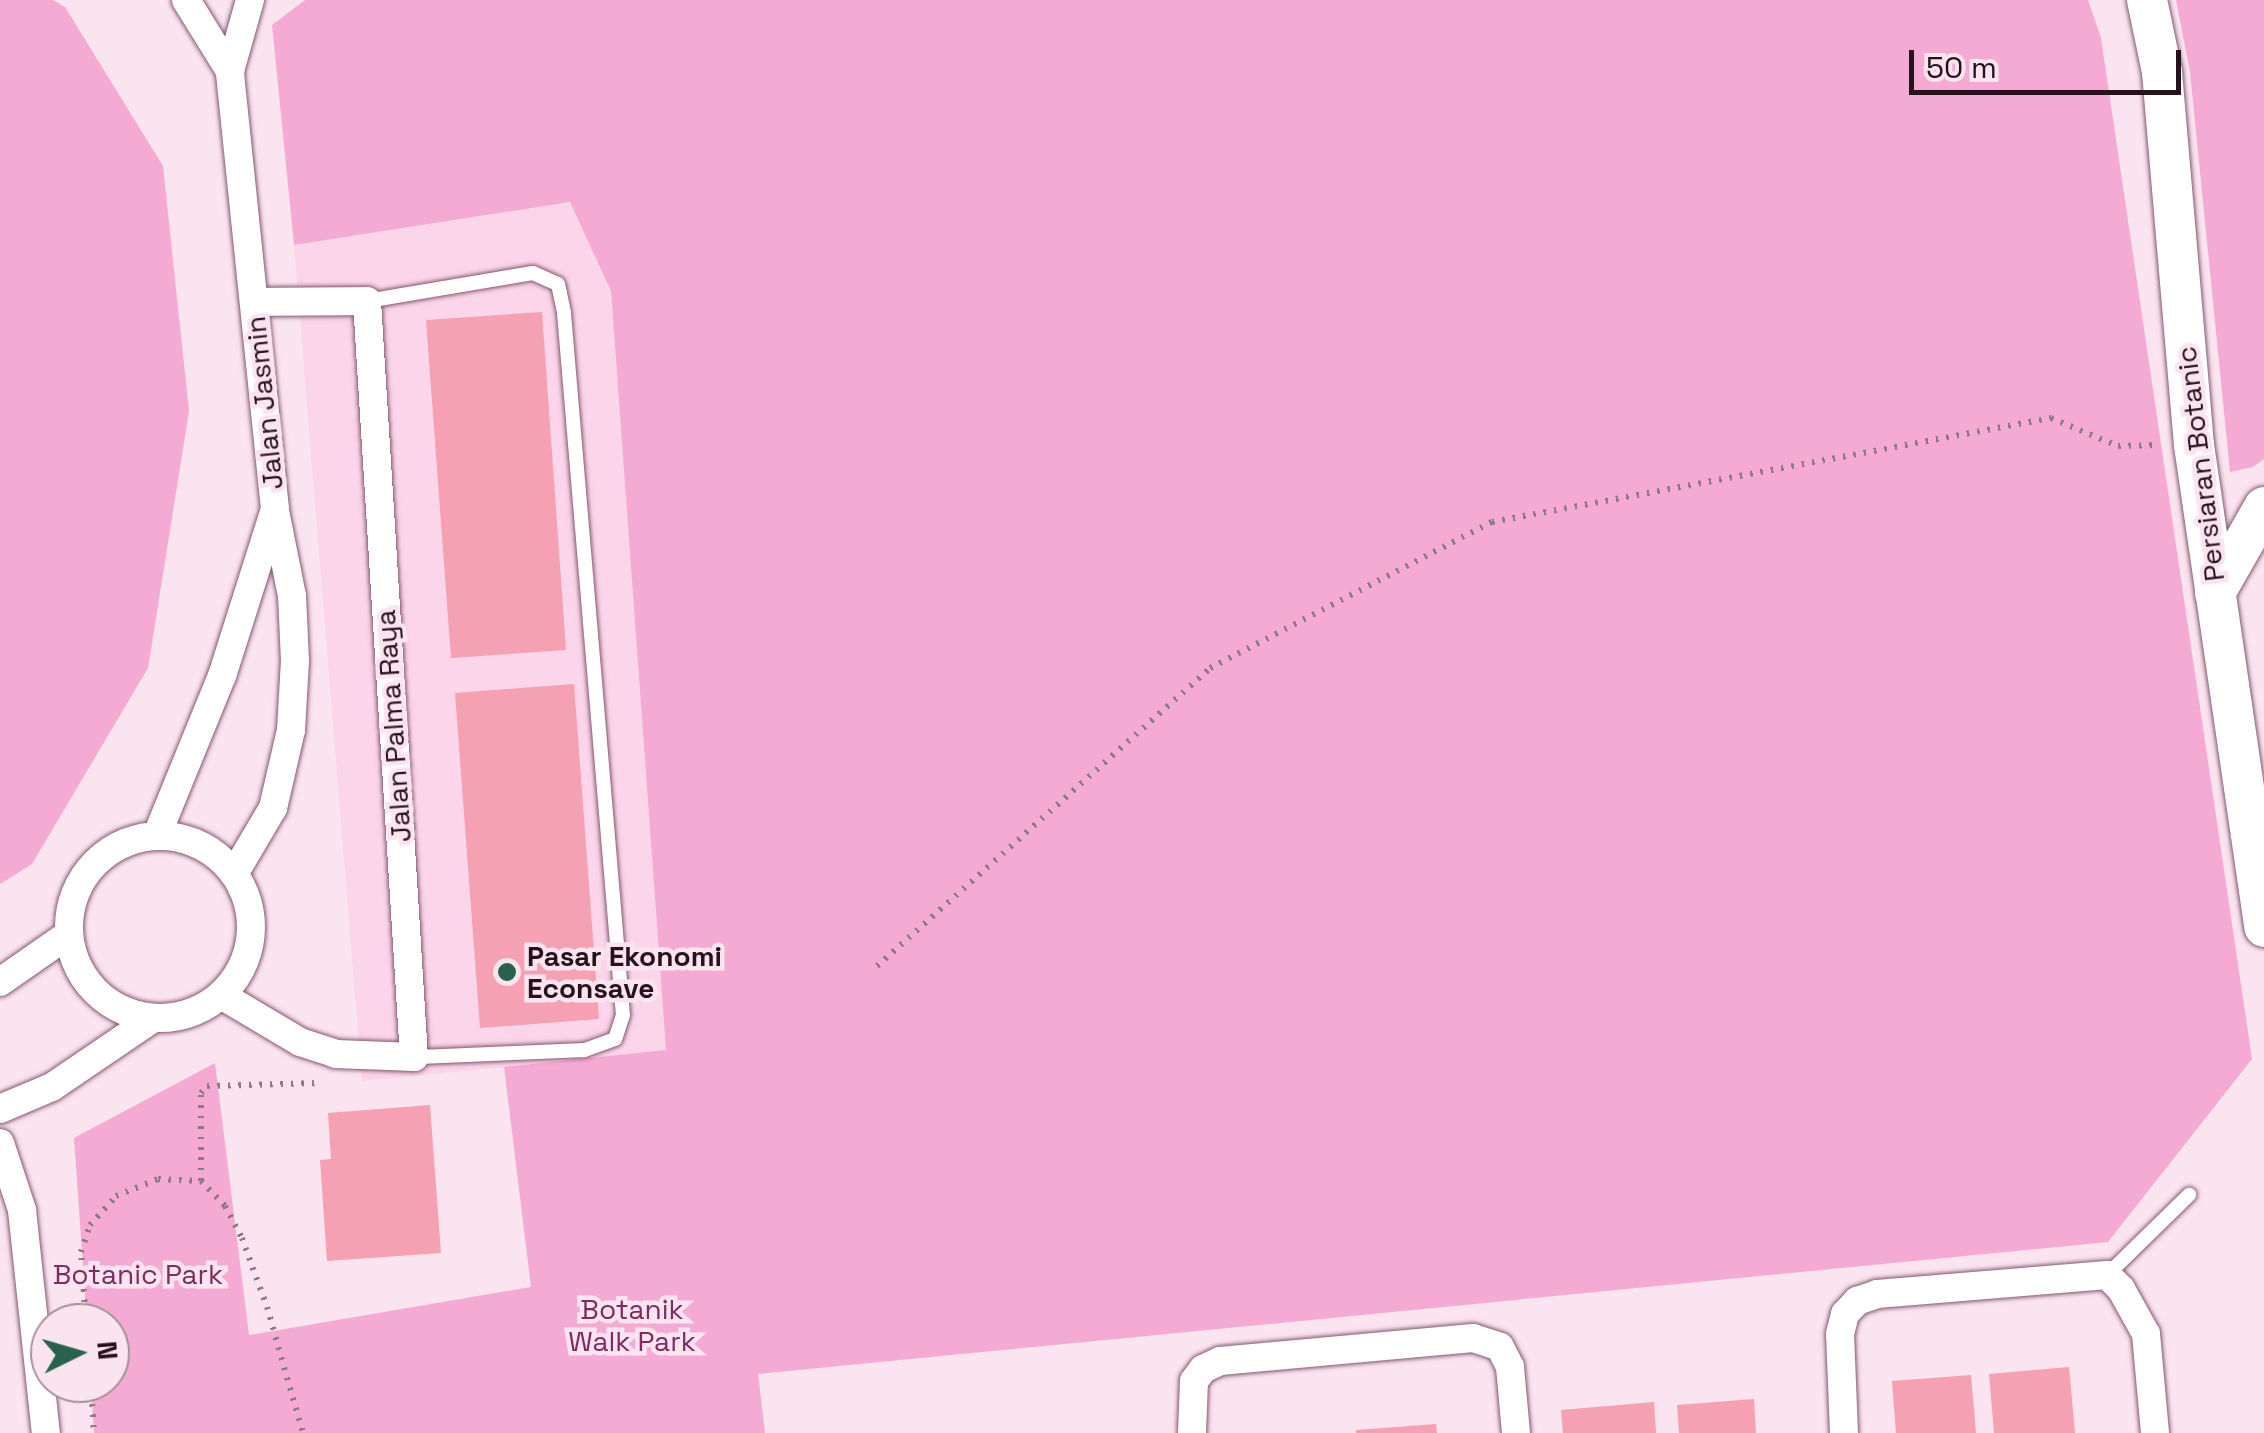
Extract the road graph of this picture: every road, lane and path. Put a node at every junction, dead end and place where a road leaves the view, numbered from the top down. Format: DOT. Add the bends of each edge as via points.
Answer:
graph roads {
  1 [pos="186,0"];
  2 [pos="250,0"];
  3 [pos="2147,0"];
  4 [pos="230,71"];
  5 [pos="367,301"];
  6 [pos="254,302"];
  7 [pos="2194,445"];
  8 [pos="2264,507"];
  9 [pos="275,509"];
  10 [pos="2215,594"];
  11 [pos="157,835"];
  12 [pos="234,874"];
  13 [pos="2264,927"];
  14 [pos="68,934"];
  15 [pos="877,966"];
  16 [pos="0,982"];
  17 [pos="222,996"];
  18 [pos="152,1019"];
  19 [pos="375,1056"];
  20 [pos="414,1058"];
  21 [pos="0,1109"];
  22 [pos="0,1143"];
  23 [pos="201,1181"];
  24 [pos="2189,1195"];
  25 [pos="2107,1276"];
  26 [pos="85,1303"];
  27 [pos="92,1403"];
  28 [pos="1191,1420"];
  29 [pos="46,1433"];
  30 [pos="94,1433"];
  31 [pos="303,1433"];
  32 [pos="1516,1433"];
  33 [pos="1844,1433"];
  34 [pos="2154,1433"];
  1 -- 4 [label="street, Jalan Jasmin"];
  2 -- 4 [label="street, Jalan Jasmin"];
  3 -- 7 [label="main road, Persiaran Botanic" via="2162,72"];
  4 -- 6 [label="street, Jalan Jasmin"];
  5 -- 6 [label="street"];
  5 -- 20 [label="street, Jalan Palma Raya"];
  5 -- 20 [label="lane" via="533,273 558,284 623,1015 615,1039 584,1050"];
  6 -- 9 [label="street, Jalan Jasmin"];
  7 -- 10 [label="main road, Persiaran Botanic"];
  7 -- 15 [label="path" via="2118,446 2051,418 1492,522 1210,668"];
  8 -- 10 [label="main road"];
  9 -- 11 [label="street, Jalan Jasmin" via="222,676"];
  9 -- 12 [label="street" via="292,596 291,730 273,808"];
  10 -- 13 [label="main road, Persiaran Botanic"];
  11 -- 12 [label="street" via="214,853"];
  11 -- 14 [label="street" via="132,839 92,866 74,898"];
  12 -- 17 [label="street" via="249,904 251,938"];
  14 -- 16 [label="street"];
  14 -- 18 [label="street" via="92,989 116,1008"];
  17 -- 18 [label="street" via="189,1014"];
  17 -- 19 [label="street" via="300,1042 336,1054"];
  18 -- 21 [label="street" via="52,1087"];
  19 -- 20 [label="street"];
  19 -- 23 [label="path" via="325,1083 208,1086 201,1093"];
  22 -- 29 [label="street" via="22,1210"];
  23 -- 26 [label="path" via="158,1178 116,1196 90,1225 81,1252"];
  23 -- 31 [label="path" via="242,1238"];
  24 -- 25 [label="lane"];
  25 -- 33 [label="street" via="1876,1294 1857,1302 1845,1314 1838,1360"];
  25 -- 34 [label="street" via="2136,1310 2146,1334"];
  27 -- 30 [label="path"];
  28 -- 32 [label="street" via="1194,1381 1203,1368 1220,1362 1472,1338 1500,1348 1510,1367"];
}
